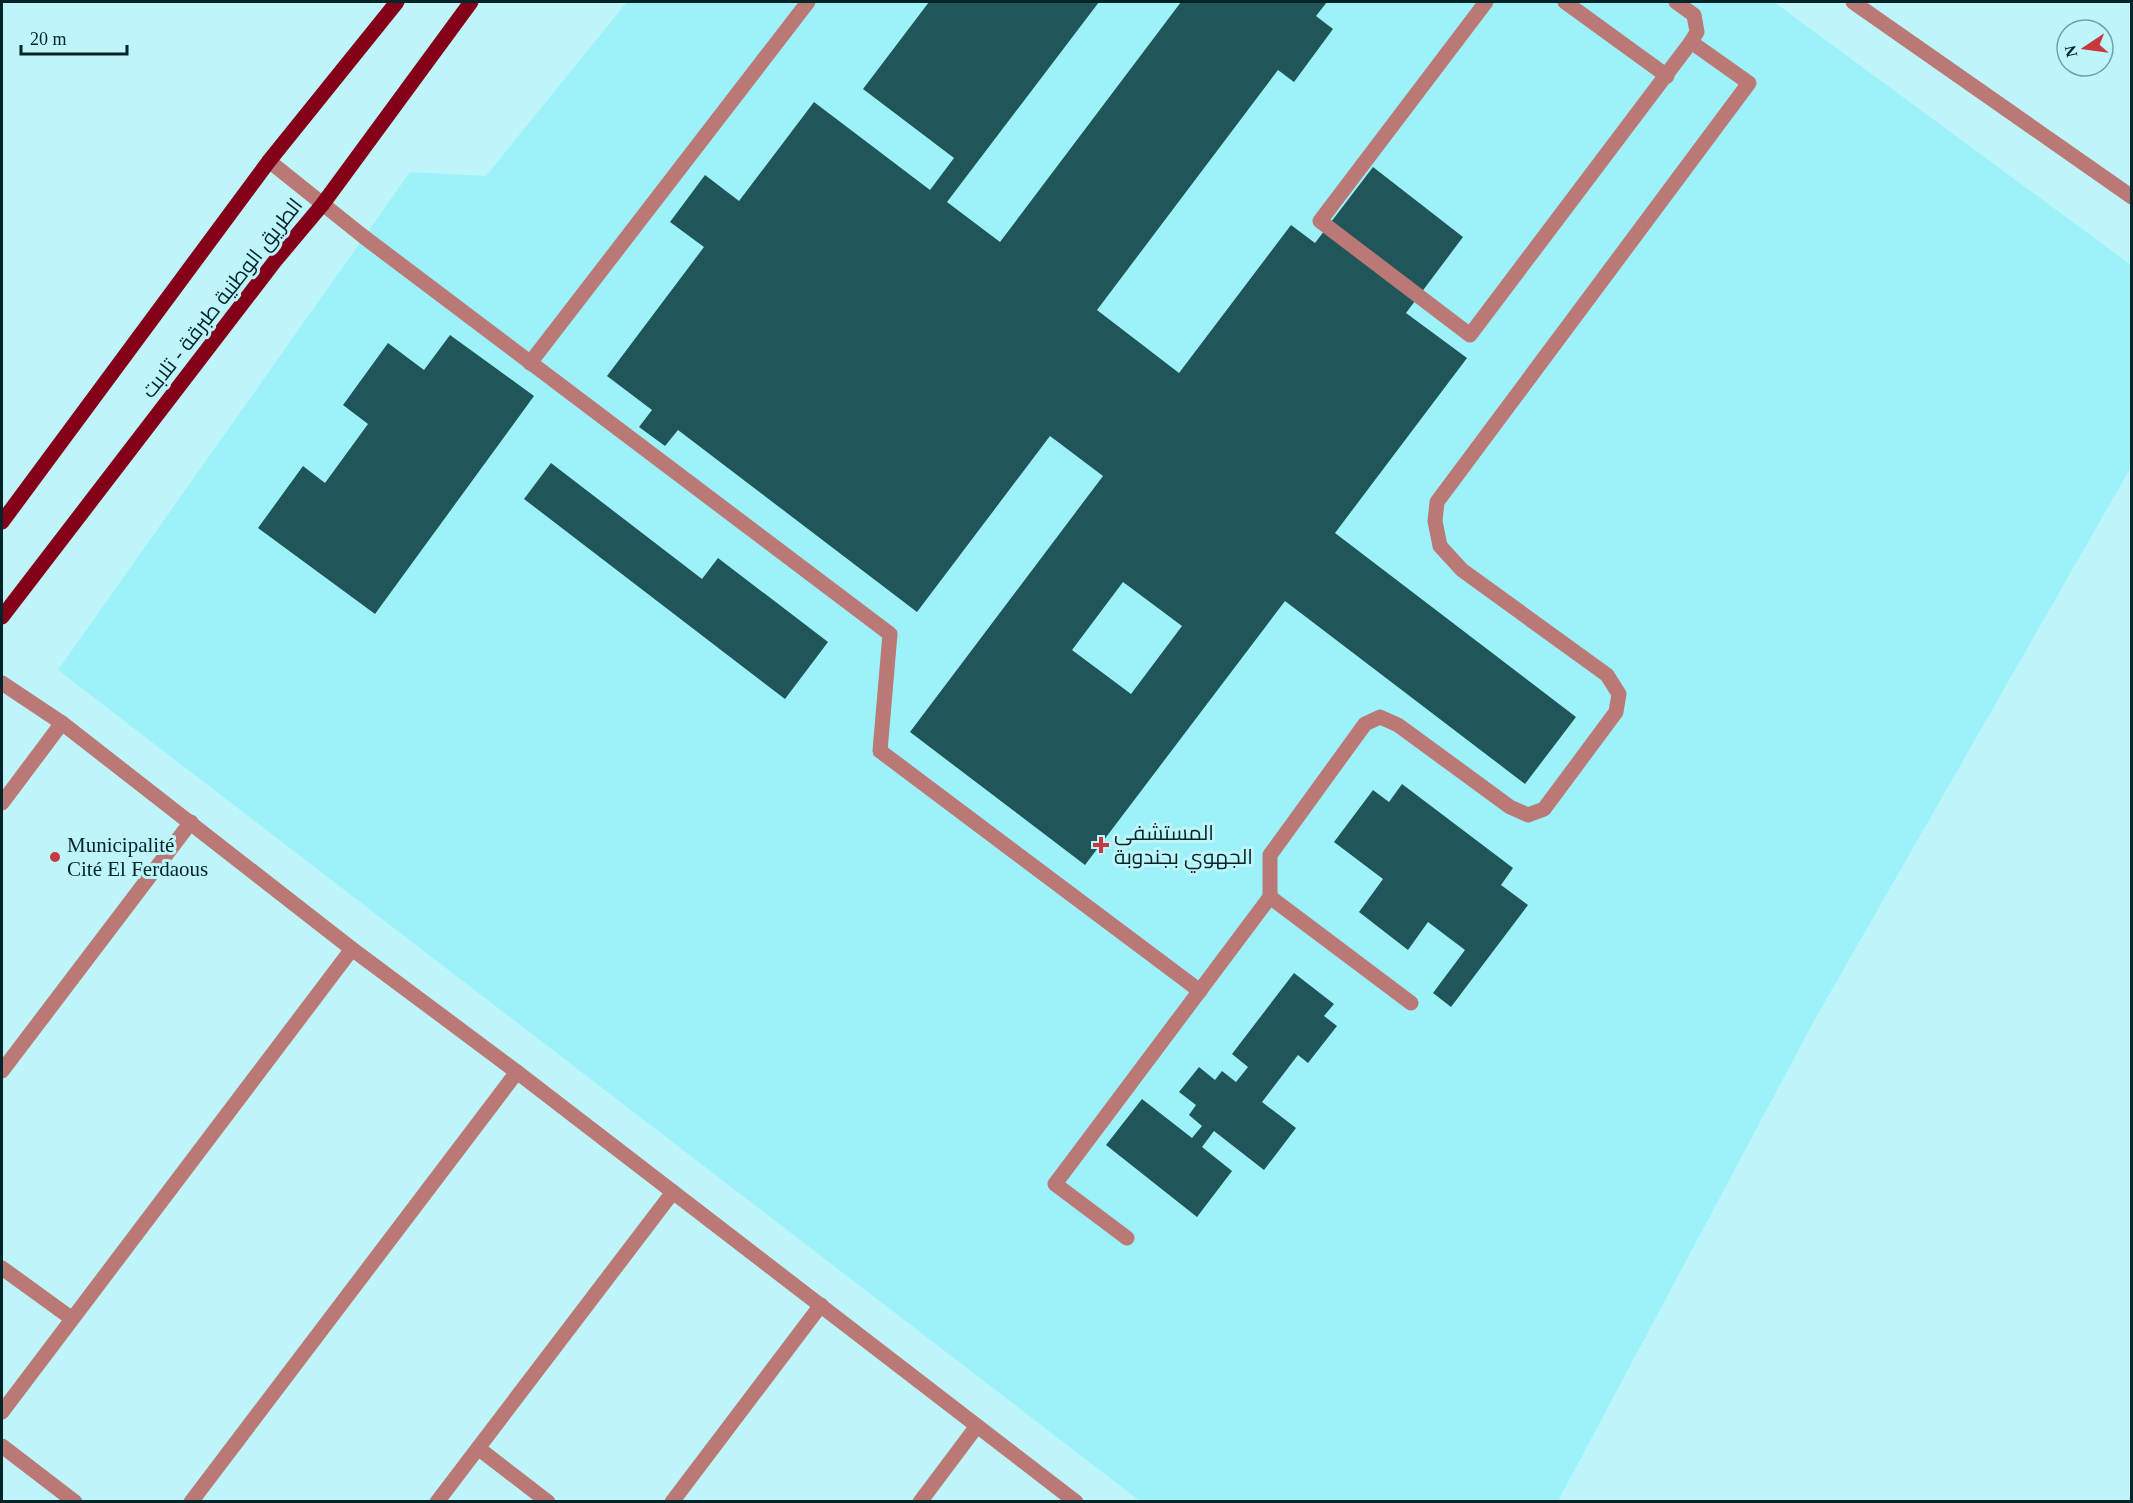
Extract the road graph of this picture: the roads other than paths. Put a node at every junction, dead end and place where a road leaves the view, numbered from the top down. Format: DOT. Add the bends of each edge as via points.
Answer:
graph roads {
  1 [pos="397,2"];
  2 [pos="471,2"];
  3 [pos="808,2"];
  4 [pos="1486,2"];
  5 [pos="1564,2"];
  6 [pos="1676,2"];
  7 [pos="1853,2"];
  8 [pos="1691,42"];
  9 [pos="1666,76"];
  10 [pos="269,161"];
  11 [pos="2132,197"];
  12 [pos="322,204"];
  13 [pos="530,363"];
  14 [pos="2,522"];
  15 [pos="2,617"];
  16 [pos="2,683"];
  17 [pos="63,723"];
  18 [pos="2,803"];
  19 [pos="191,822"];
  20 [pos="1270,897"];
  21 [pos="352,949"];
  22 [pos="1200,991"];
  23 [pos="1411,1003"];
  24 [pos="2,1071"];
  25 [pos="517,1072"];
  26 [pos="673,1192"];
  27 [pos="1127,1238"];
  28 [pos="2,1268"];
  29 [pos="821,1305"];
  30 [pos="71,1318"];
  31 [pos="2,1412"];
  32 [pos="977,1426"];
  33 [pos="2,1446"];
  34 [pos="478,1448"];
  35 [pos="75,1502"];
  36 [pos="191,1502"];
  37 [pos="437,1502"];
  38 [pos="548,1502"];
  39 [pos="672,1502"];
  40 [pos="920,1502"];
  41 [pos="1076,1502"];
  1 -- 10 [label="main road, الطريق الوطنية طبرقة - تلابت"];
  2 -- 12 [label="main road, الطريق الوطنية طبرقة - تلابت"];
  3 -- 13 [label="street"];
  4 -- 9 [label="street" via="1320,221 1470,335"];
  5 -- 9 [label="street"];
  6 -- 8 [label="street" via="1694,15 1697,32"];
  7 -- 11 [label="street"];
  8 -- 9 [label="street"];
  8 -- 20 [label="street" via="1749,83 1437,502 1435,521 1440,546 1462,570 1607,675 1619,694 1616,712 1544,809 1528,815 1509,807 1398,725 1380,717 1365,724 1270,855"];
  10 -- 12 [label="street"];
  10 -- 14 [label="main road, الطريق الوطنية طبرقة - تلابت"];
  12 -- 13 [label="street"];
  12 -- 15 [label="main road, الطريق الوطنية طبرقة - تلابت"];
  13 -- 22 [label="street" via="890,634 880,751"];
  16 -- 17 [label="street"];
  17 -- 18 [label="street"];
  17 -- 19 [label="street"];
  19 -- 21 [label="street"];
  19 -- 24 [label="street"];
  20 -- 22 [label="street"];
  20 -- 23 [label="street"];
  21 -- 25 [label="street"];
  21 -- 30 [label="street"];
  22 -- 27 [label="street" via="1055,1184"];
  25 -- 26 [label="street"];
  25 -- 36 [label="street"];
  26 -- 29 [label="street"];
  26 -- 34 [label="street"];
  28 -- 30 [label="street"];
  29 -- 32 [label="street"];
  29 -- 39 [label="street"];
  30 -- 31 [label="street"];
  32 -- 40 [label="street"];
  32 -- 41 [label="street"];
  33 -- 35 [label="street"];
  34 -- 37 [label="street"];
  34 -- 38 [label="street"];
}
